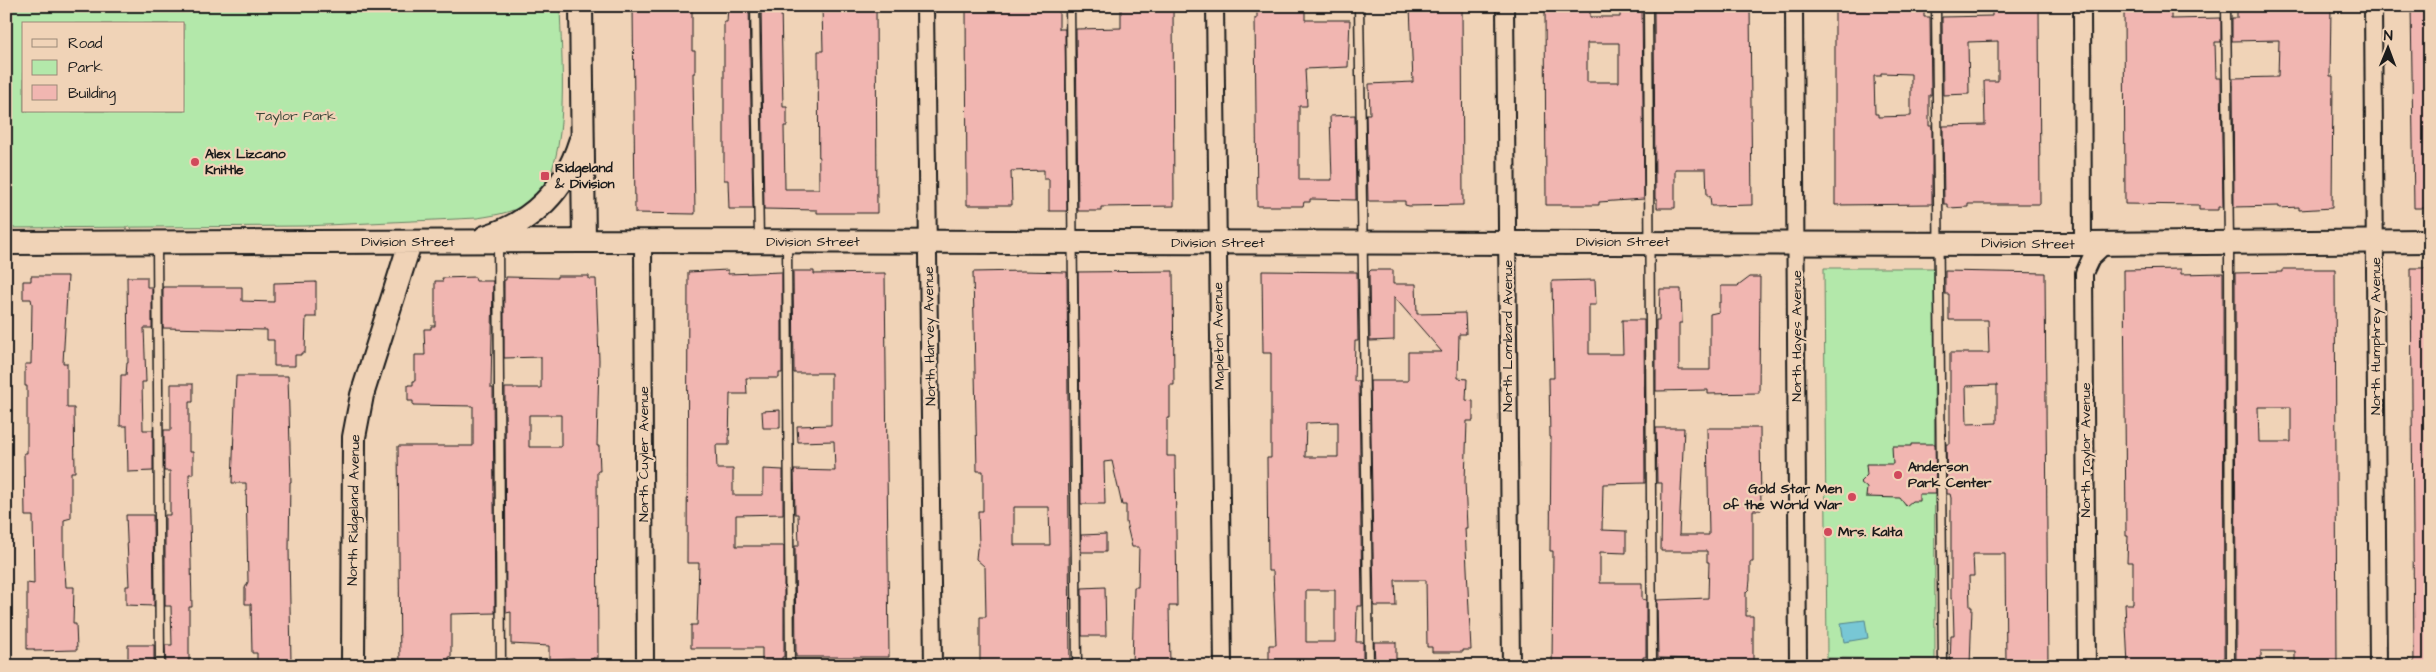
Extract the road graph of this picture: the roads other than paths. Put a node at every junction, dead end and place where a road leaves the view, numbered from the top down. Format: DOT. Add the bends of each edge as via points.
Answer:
graph roads {
  1 [pos="581,6"];
  2 [pos="755,6"];
  3 [pos="925,6"];
  4 [pos="1070,6"];
  5 [pos="1215,6"];
  6 [pos="1359,6"];
  7 [pos="1505,6"];
  8 [pos="1648,6"];
  9 [pos="1794,6"];
  10 [pos="1936,6"];
  11 [pos="2082,6"];
  12 [pos="2226,6"];
  13 [pos="2373,6"];
  14 [pos="583,132"];
  15 [pos="584,241"];
  16 [pos="2376,241"];
  17 [pos="2430,241"];
  18 [pos="468,242"];
  19 [pos="498,242"];
  20 [pos="643,242"];
  21 [pos="759,242"];
  22 [pos="787,242"];
  23 [pos="1363,242"];
  24 [pos="1508,242"];
  25 [pos="6,243"];
  26 [pos="157,243"];
  27 [pos="410,243"];
  28 [pos="929,243"];
  29 [pos="1072,243"];
  30 [pos="1218,243"];
  31 [pos="1650,243"];
  32 [pos="1796,243"];
  33 [pos="1938,243"];
  34 [pos="2229,243"];
  35 [pos="2083,244"];
  36 [pos="2106,244"];
  37 [pos="160,666"];
  38 [pos="353,666"];
  39 [pos="501,666"];
  40 [pos="645,666"];
  41 [pos="790,666"];
  42 [pos="933,666"];
  43 [pos="1076,666"];
  44 [pos="1223,666"];
  45 [pos="1369,666"];
  46 [pos="1511,666"];
  47 [pos="1652,666"];
  48 [pos="1798,666"];
  49 [pos="1942,666"];
  50 [pos="2088,666"];
  51 [pos="2230,666"];
  52 [pos="2378,666"];
  1 -- 14 [label="street"];
  2 -- 21 [label="lane"];
  3 -- 28 [label="street, North Harvey Avenue"];
  4 -- 29 [label="lane"];
  5 -- 30 [label="street, Mapleton Avenue"];
  6 -- 23 [label="lane"];
  7 -- 24 [label="street, North Lombard Avenue"];
  8 -- 31 [label="lane"];
  9 -- 32 [label="street, North Hayes Avenue"];
  10 -- 33 [label="lane"];
  11 -- 35 [label="street"];
  12 -- 34 [label="lane"];
  13 -- 16 [label="street, North Humphrey Avenue"];
  14 -- 15 [label="street"];
  14 -- 18 [label="street" via="575,156 555,193 529,217 503,232"];
  15 -- 19 [label="street, Division Street"];
  15 -- 20 [label="street, Division Street"];
  16 -- 17 [label="street, Division Street"];
  16 -- 34 [label="street, Division Street"];
  16 -- 52 [label="street, North Humphrey Avenue"];
  18 -- 19 [label="street, Division Street"];
  18 -- 27 [label="street, Division Street"];
  19 -- 39 [label="lane"];
  20 -- 21 [label="street, Division Street"];
  20 -- 40 [label="street, North Cuyler Avenue"];
  21 -- 22 [label="street, Division Street"];
  22 -- 28 [label="street, Division Street"];
  22 -- 41 [label="lane"];
  23 -- 24 [label="street, Division Street"];
  23 -- 30 [label="street, Division Street"];
  23 -- 45 [label="lane"];
  24 -- 31 [label="street, Division Street"];
  24 -- 46 [label="street, North Lombard Avenue"];
  25 -- 26 [label="street, Division Street"];
  26 -- 27 [label="street, Division Street"];
  26 -- 37 [label="lane"];
  27 -- 38 [label="street, North Ridgeland Avenue" via="362,394 354,437"];
  28 -- 29 [label="street, Division Street"];
  28 -- 42 [label="street, North Harvey Avenue"];
  29 -- 30 [label="street, Division Street"];
  29 -- 43 [label="lane"];
  30 -- 44 [label="street, Mapleton Avenue"];
  31 -- 32 [label="street, Division Street"];
  31 -- 47 [label="lane"];
  32 -- 33 [label="street, Division Street"];
  32 -- 48 [label="street, North Hayes Avenue"];
  33 -- 35 [label="street, Division Street"];
  33 -- 49 [label="lane"];
  34 -- 36 [label="street, Division Street"];
  34 -- 51 [label="lane"];
  35 -- 36 [label="street, Division Street"];
  36 -- 50 [label="street, North Taylor Avenue" via="2091,258 2084,273"];
}
